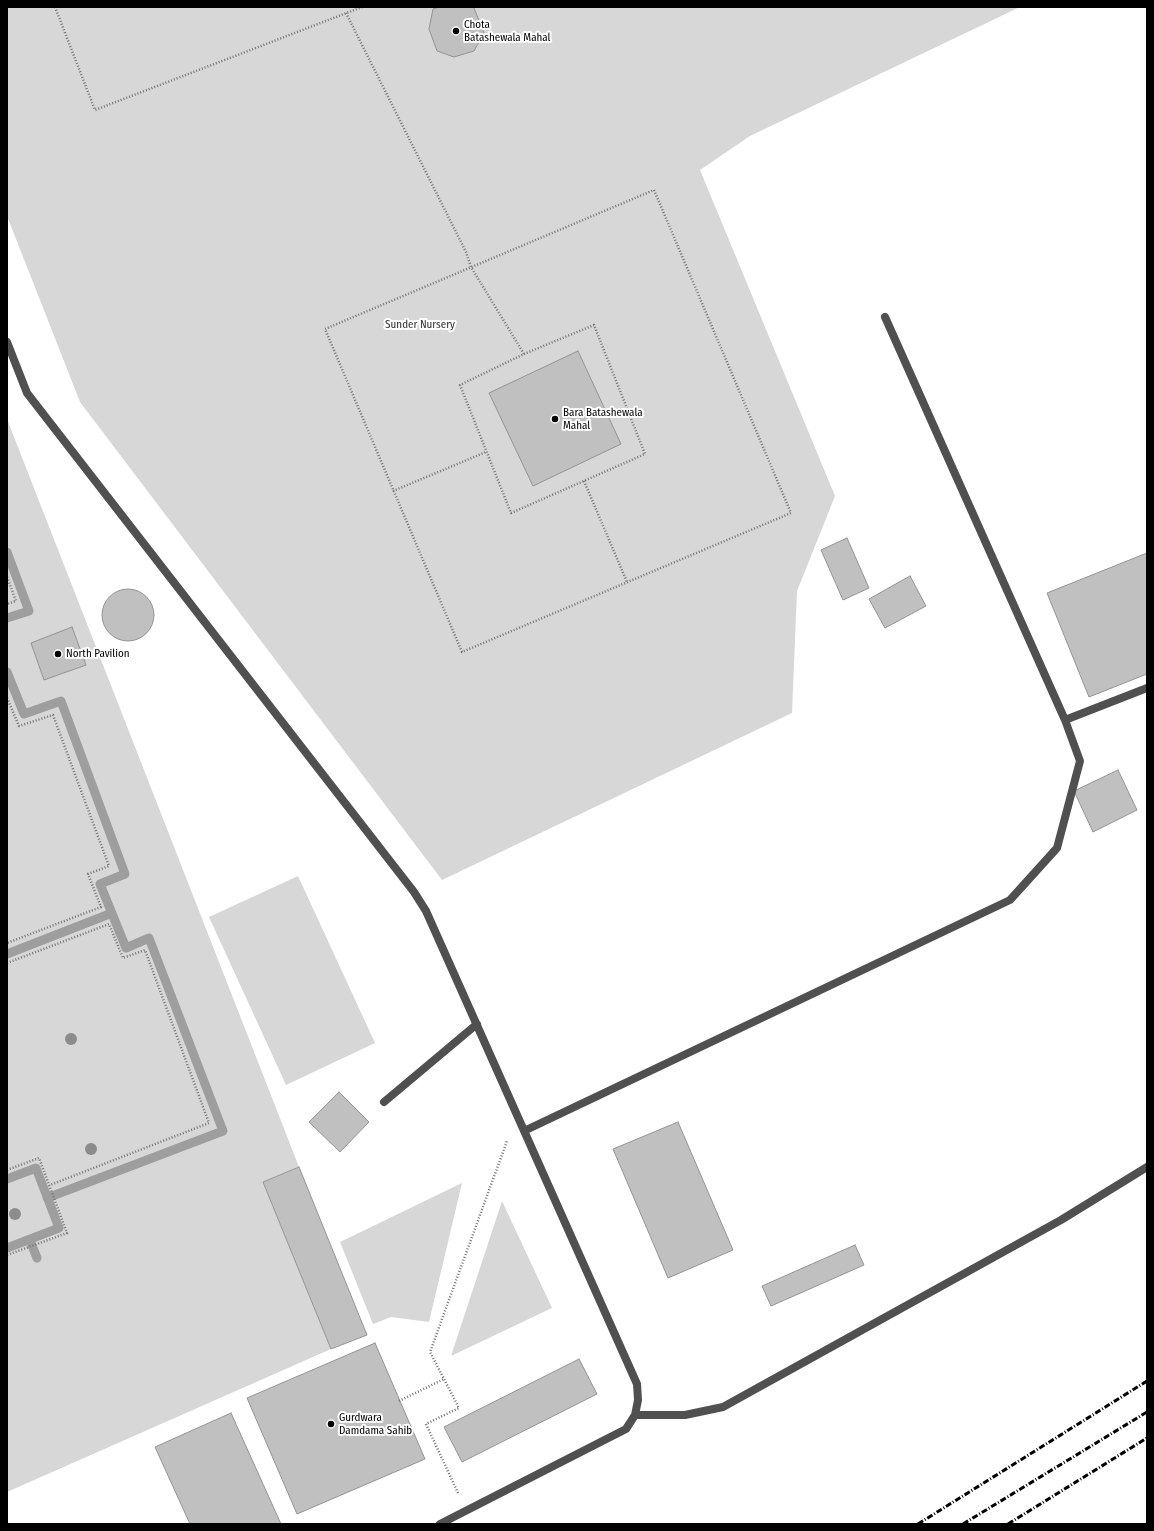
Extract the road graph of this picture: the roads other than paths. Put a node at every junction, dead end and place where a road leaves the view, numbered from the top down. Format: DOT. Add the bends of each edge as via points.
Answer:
graph roads {
  1 [pos="885,317"];
  2 [pos="7,342"];
  3 [pos="1147,688"];
  4 [pos="1065,720"];
  5 [pos="476,1024"];
  6 [pos="384,1102"];
  7 [pos="524,1131"];
  8 [pos="1147,1167"];
  9 [pos="635,1415"];
  10 [pos="440,1524"];
  1 -- 4 [label="lane"];
  2 -- 5 [label="lane" via="27,393 414,892 429,918"];
  3 -- 4 [label="lane"];
  4 -- 7 [label="lane" via="1080,761 1057,848 1010,900"];
  5 -- 6 [label="lane"];
  5 -- 7 [label="lane"];
  7 -- 9 [label="lane" via="637,1384 638,1400"];
  8 -- 9 [label="lane" via="1061,1220 723,1407 685,1416"];
  9 -- 10 [label="lane" via="626,1429"];
}
